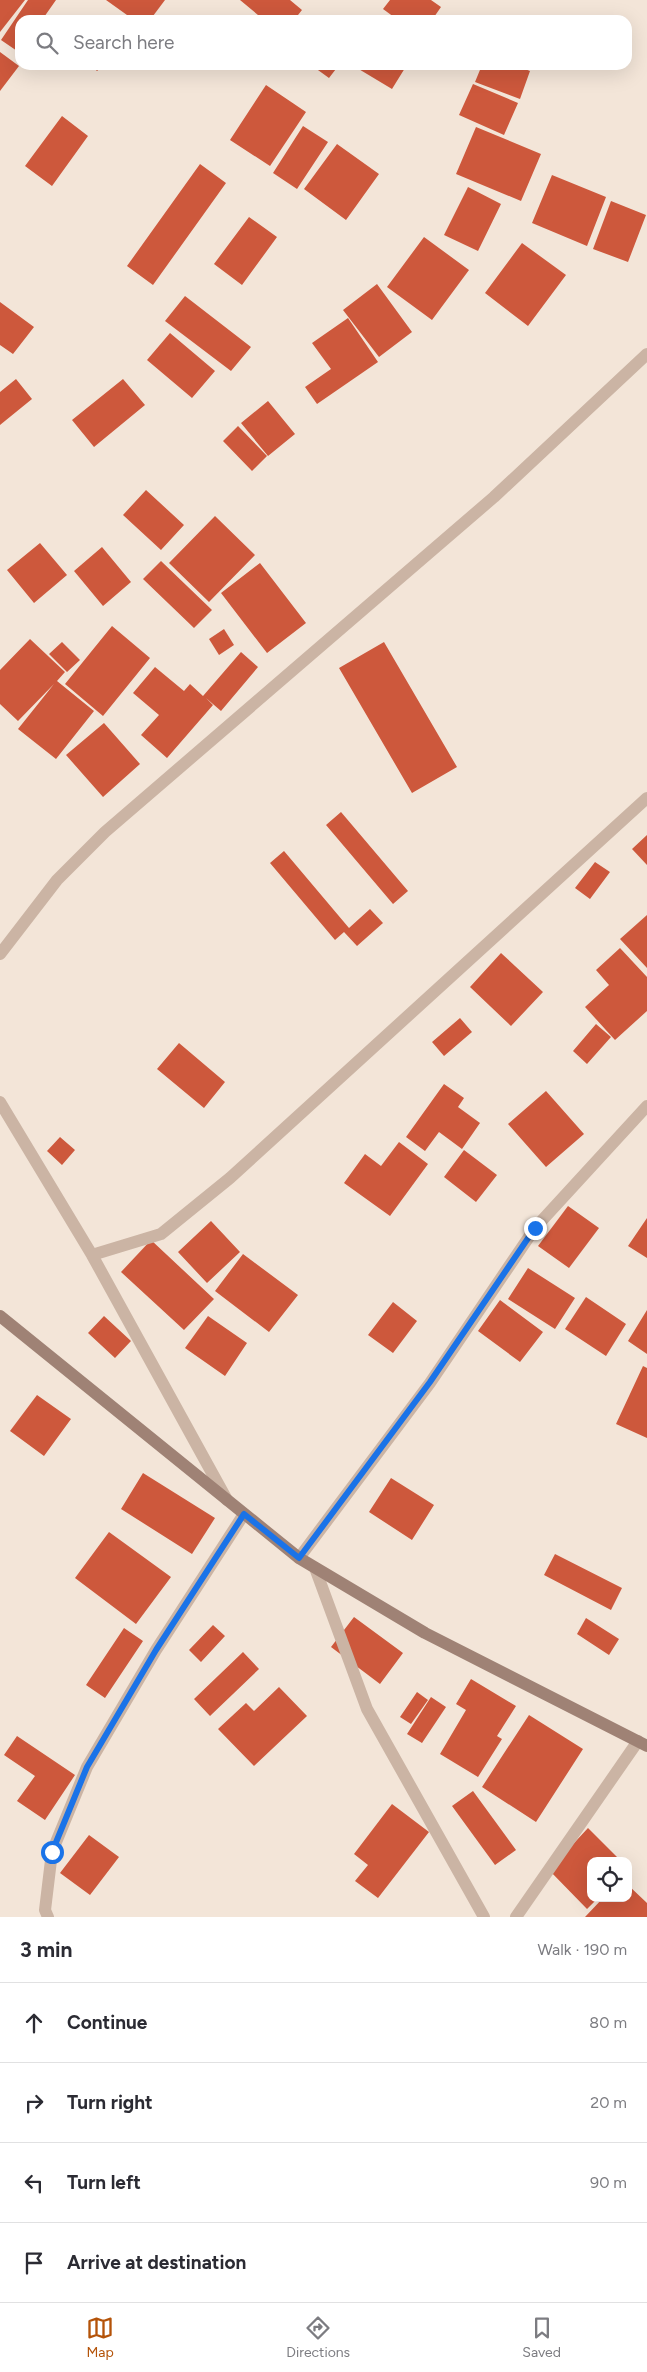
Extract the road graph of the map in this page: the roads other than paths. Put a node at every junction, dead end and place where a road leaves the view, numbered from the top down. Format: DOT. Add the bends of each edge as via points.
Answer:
graph roads {
  1 [pos="647,354"];
  2 [pos="647,798"];
  3 [pos="0,954"];
  4 [pos="0,1102"];
  5 [pos="647,1106"];
  6 [pos="92,1255"];
  7 [pos="0,1316"];
  8 [pos="228,1502"];
  9 [pos="244,1514"];
  10 [pos="299,1558"];
  11 [pos="315,1568"];
  12 [pos="643,1744"];
  13 [pos="48,1917"];
  14 [pos="484,1917"];
  15 [pos="516,1917"];
  1 -- 3 [label="street" via="494,497 105,832 57,880"];
  2 -- 6 [label="street" via="230,1178 161,1234"];
  4 -- 6 [label="street"];
  5 -- 10 [label="street" via="535,1228 430,1382"];
  6 -- 8 [label="street"];
  7 -- 8 [label="street"];
  8 -- 9 [label="street"];
  9 -- 10 [label="street"];
  9 -- 13 [label="street" via="156,1650 87,1767 52,1852 45,1910"];
  10 -- 11 [label="street"];
  11 -- 12 [label="street" via="424,1633"];
  11 -- 14 [label="street" via="366,1709"];
  12 -- 15 [label="street"];
}
